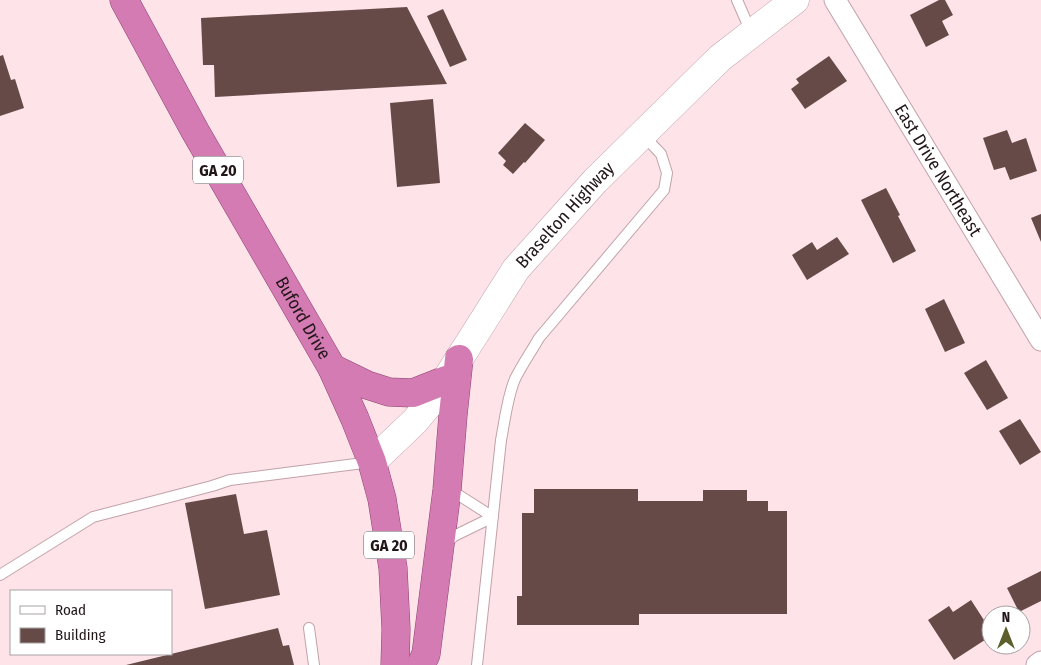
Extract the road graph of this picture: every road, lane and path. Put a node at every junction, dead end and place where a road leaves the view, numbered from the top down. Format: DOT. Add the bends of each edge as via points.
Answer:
graph roads {
  1 [pos="124,0"];
  2 [pos="737,0"];
  3 [pos="795,0"];
  4 [pos="834,0"];
  5 [pos="752,33"];
  6 [pos="642,134"];
  7 [pos="1041,340"];
  8 [pos="332,368"];
  9 [pos="453,369"];
  10 [pos="372,462"];
  11 [pos="447,490"];
  12 [pos="492,517"];
  13 [pos="438,551"];
  14 [pos="0,575"];
  15 [pos="309,628"];
  16 [pos="1041,662"];
  17 [pos="314,665"];
  18 [pos="395,665"];
  19 [pos="421,665"];
  20 [pos="477,665"];
  21 [pos="1037,665"];
  1 -- 8 [label="highway, Buford Drive / GA 20" via="195,131"];
  2 -- 5 [label="lane"];
  3 -- 5 [label="main road, Braselton Highway"];
  4 -- 7 [label="street, East Drive Northeast"];
  5 -- 6 [label="main road, Braselton Highway" via="720,58"];
  6 -- 9 [label="main road, Braselton Highway" via="516,269"];
  6 -- 12 [label="lane" via="661,154 667,173 664,190 539,338 522,365 507,409"];
  8 -- 9 [label="highway" via="389,392 412,393"];
  8 -- 10 [label="highway, Buford Drive / GA 20"];
  9 -- 10 [label="main road, Braselton Highway" via="415,421"];
  9 -- 11 [label="highway"];
  10 -- 14 [label="lane" via="230,480 93,517"];
  10 -- 18 [label="highway, Buford Drive / GA 20" via="382,499 393,568"];
  11 -- 12 [label="lane"];
  11 -- 13 [label="highway"];
  12 -- 13 [label="lane" via="454,536"];
  12 -- 20 [label="lane"];
  13 -- 19 [label="highway" via="426,654"];
  15 -- 17 [label="lane"];
  16 -- 21 [label="street"];
}
